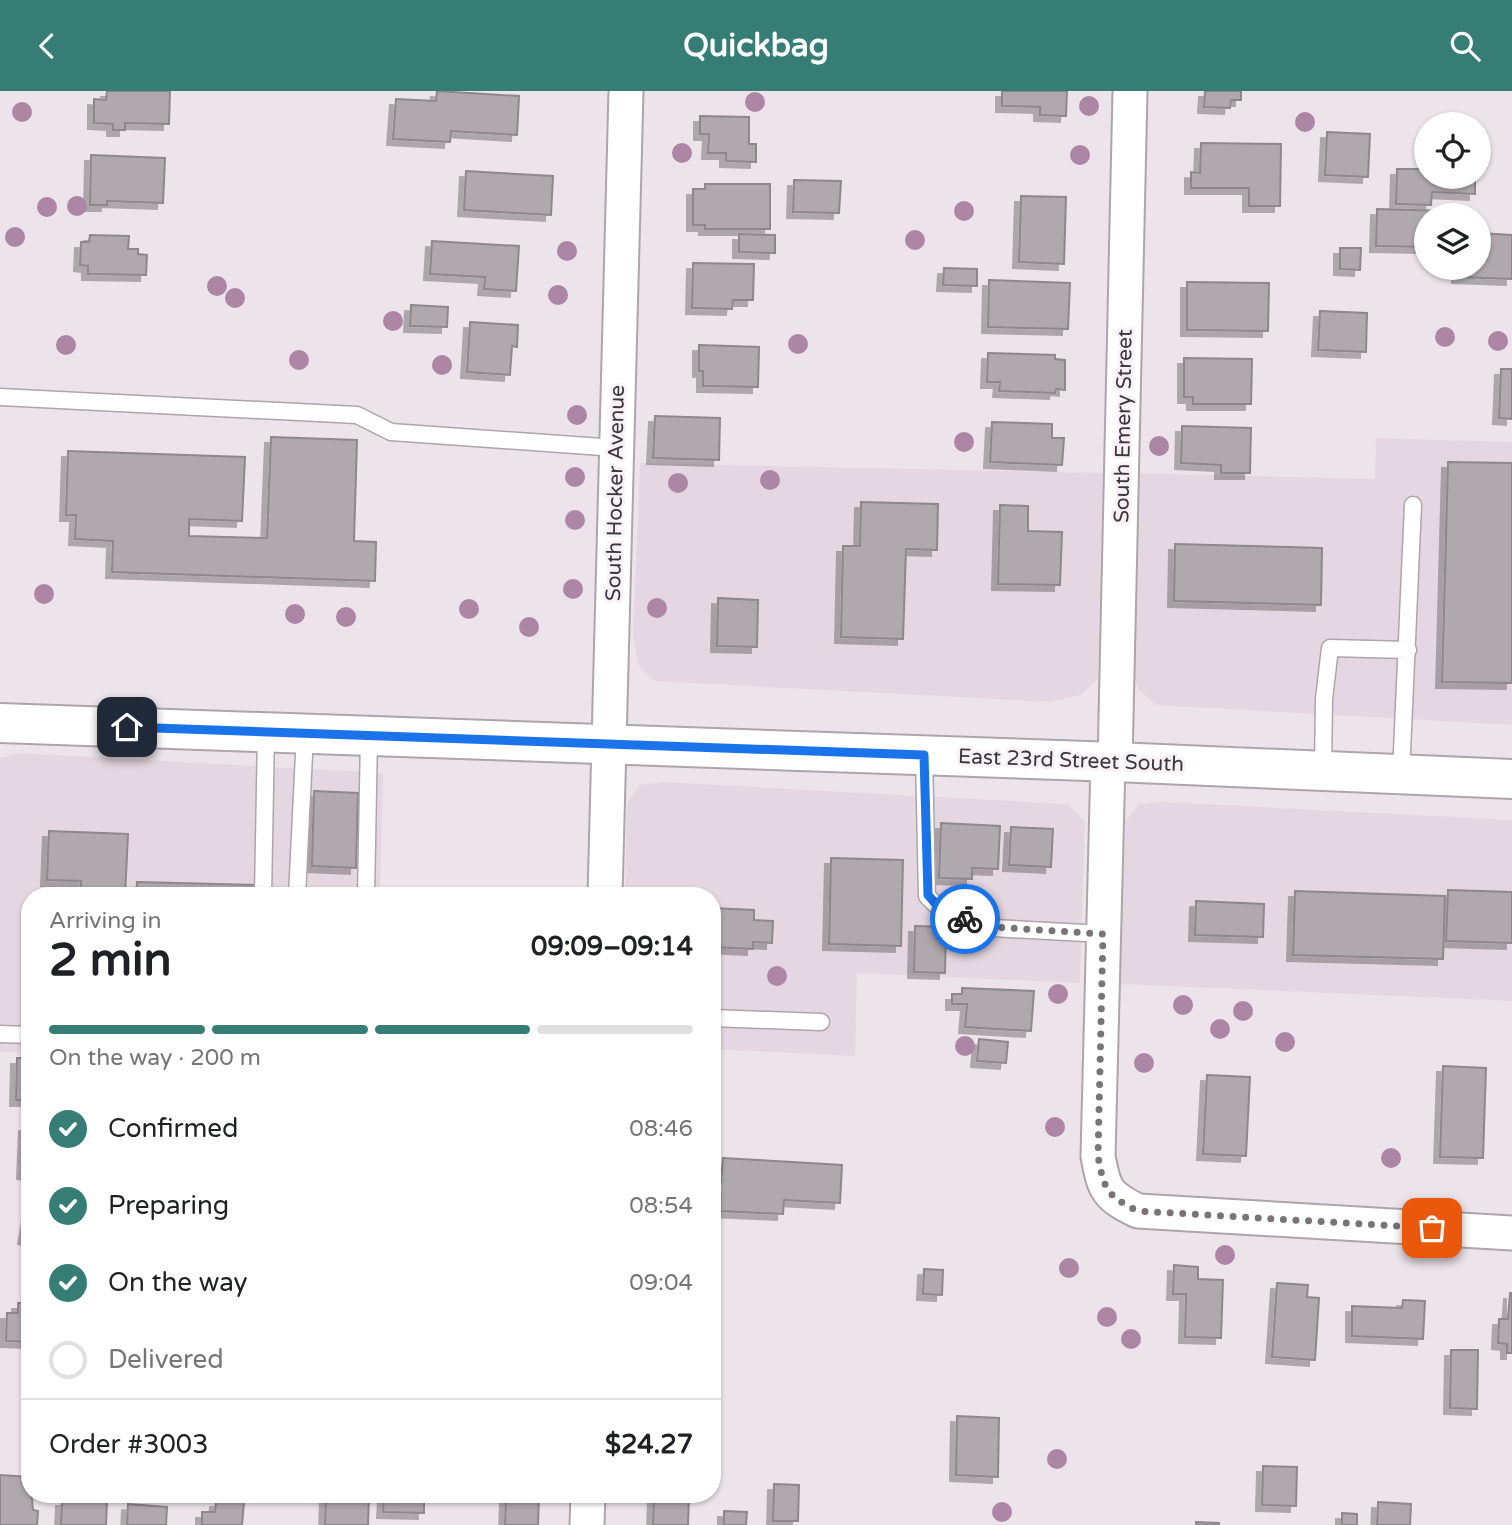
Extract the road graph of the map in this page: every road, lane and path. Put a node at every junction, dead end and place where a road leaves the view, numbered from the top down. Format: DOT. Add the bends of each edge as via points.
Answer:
graph roads {
  1 [pos="626,91"];
  2 [pos="1130,91"];
  3 [pos="0,397"];
  4 [pos="617,448"];
  5 [pos="1413,505"];
  6 [pos="1408,650"];
  7 [pos="0,723"];
  8 [pos="266,732"];
  9 [pos="305,733"];
  10 [pos="369,736"];
  11 [pos="609,744"];
  12 [pos="924,755"];
  13 [pos="1112,762"];
  14 [pos="1323,771"];
  15 [pos="1401,774"];
  16 [pos="1512,779"];
  17 [pos="263,887"];
  18 [pos="297,887"];
  19 [pos="366,887"];
  20 [pos="605,887"];
  21 [pos="1103,934"];
  22 [pos="721,1018"];
  23 [pos="821,1022"];
  24 [pos="0,1034"];
  25 [pos="21,1035"];
  26 [pos="1512,1233"];
  27 [pos="588,1503"];
  28 [pos="587,1525"];
  1 -- 4 [label="street, South Hocker Avenue"];
  2 -- 13 [label="street, South Emery Street"];
  3 -- 4 [label="lane" via="357,415 391,432"];
  4 -- 11 [label="street, South Hocker Avenue"];
  5 -- 6 [label="lane"];
  6 -- 14 [label="lane" via="1330,648"];
  6 -- 15 [label="lane"];
  7 -- 8 [label="main road, East 23rd Street South"];
  8 -- 9 [label="main road, East 23rd Street South"];
  8 -- 17 [label="lane"];
  9 -- 10 [label="main road, East 23rd Street South"];
  9 -- 18 [label="lane"];
  10 -- 11 [label="main road, East 23rd Street South"];
  10 -- 19 [label="lane"];
  11 -- 12 [label="main road, East 23rd Street South"];
  11 -- 20 [label="street, South Hocker Avenue"];
  12 -- 13 [label="main road, East 23rd Street South"];
  12 -- 21 [label="lane" via="928,895 943,912 993,927"];
  13 -- 14 [label="main road, East 23rd Street South"];
  13 -- 21 [label="street, South Emery Street"];
  14 -- 15 [label="main road, East 23rd Street South"];
  15 -- 16 [label="main road, East 23rd Street South"];
  21 -- 26 [label="street, South Emery Street" via="1098,1156 1103,1184 1113,1199 1138,1211"];
  22 -- 23 [label="lane"];
  24 -- 25 [label="lane"];
  27 -- 28 [label="street"];
}
